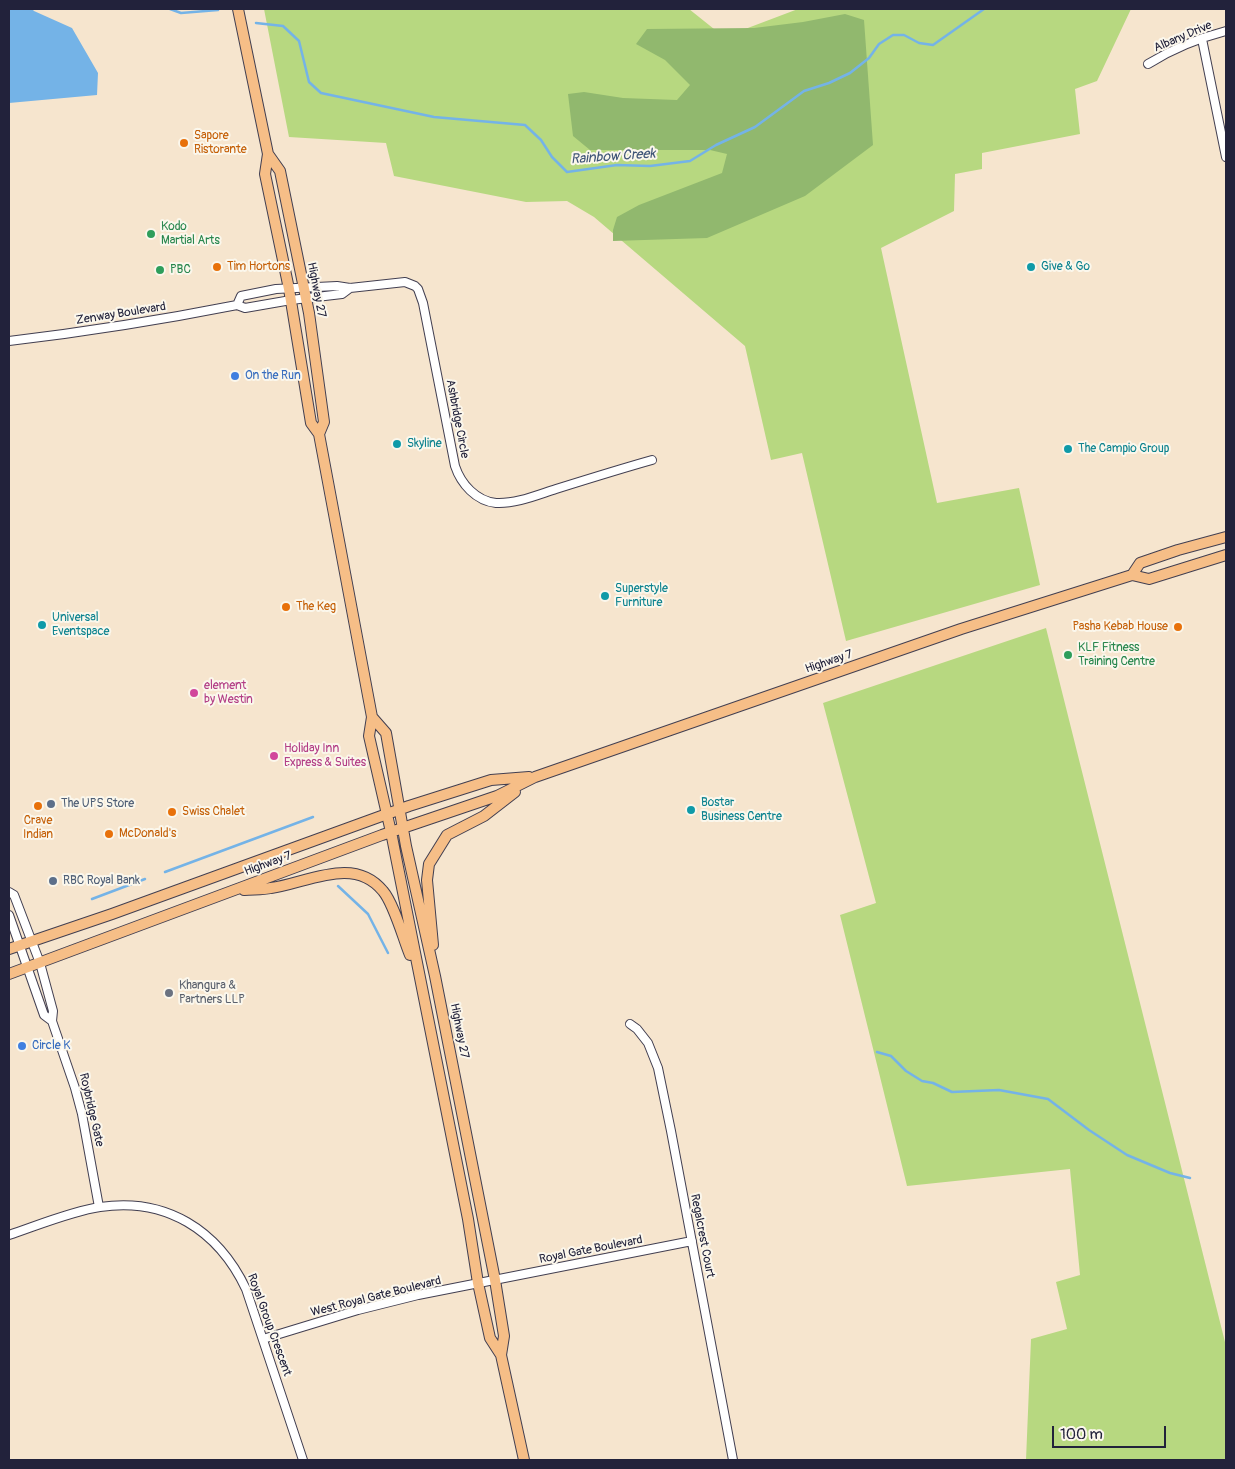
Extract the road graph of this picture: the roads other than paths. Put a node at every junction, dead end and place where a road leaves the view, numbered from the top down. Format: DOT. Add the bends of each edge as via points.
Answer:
graph roads {
  1 [pos="238,9"];
  2 [pos="1226,31"];
  3 [pos="1202,39"];
  4 [pos="1148,64"];
  5 [pos="268,154"];
  6 [pos="1226,157"];
  7 [pos="289,289"];
  8 [pos="304,293"];
  9 [pos="291,300"];
  10 [pos="236,305"];
  11 [pos="9,340"];
  12 [pos="319,434"];
  13 [pos="652,460"];
  14 [pos="1226,537"];
  15 [pos="1226,555"];
  16 [pos="1132,575"];
  17 [pos="372,717"];
  18 [pos="535,776"];
  19 [pos="400,810"];
  20 [pos="387,815"];
  21 [pos="403,828"];
  22 [pos="391,832"];
  23 [pos="233,890"];
  24 [pos="9,892"];
  25 [pos="9,916"];
  26 [pos="32,940"];
  27 [pos="20,945"];
  28 [pos="9,949"];
  29 [pos="40,963"];
  30 [pos="27,968"];
  31 [pos="9,974"];
  32 [pos="435,976"];
  33 [pos="420,979"];
  34 [pos="52,1022"];
  35 [pos="630,1024"];
  36 [pos="99,1207"];
  37 [pos="9,1235"];
  38 [pos="692,1242"];
  39 [pos="495,1280"];
  40 [pos="478,1283"];
  41 [pos="264,1339"];
  42 [pos="501,1355"];
  43 [pos="303,1460"];
  44 [pos="524,1460"];
  45 [pos="733,1460"];
  1 -- 5 [label="main road, Highway 27"];
  2 -- 3 [label="street, Albany Drive"];
  3 -- 4 [label="street, Albany Drive"];
  3 -- 6 [label="street"];
  5 -- 7 [label="main road, Highway 27" via="265,174"];
  5 -- 8 [label="main road, Highway 27" via="280,171"];
  7 -- 8 [label="street, Zenway Boulevard"];
  7 -- 9 [label="main road, Highway 27"];
  7 -- 10 [label="street, Zenway Boulevard" via="241,296"];
  8 -- 9 [label="street, Ashbridge Circle"];
  8 -- 12 [label="main road, Highway 27" via="324,422"];
  8 -- 13 [label="street, Ashbridge Circle" via="342,294 350,288 405,282 418,289 455,466 461,480 478,497 496,503 517,500"];
  9 -- 10 [label="street, Zenway Boulevard" via="244,308"];
  9 -- 12 [label="main road, Highway 27" via="311,423"];
  10 -- 11 [label="street, Zenway Boulevard" via="138,323"];
  12 -- 17 [label="main road, Highway 27"];
  14 -- 16 [label="main road, Highway 7" via="1140,563"];
  15 -- 16 [label="main road, Highway 7" via="1149,579"];
  16 -- 18 [label="main road, Highway 7" via="962,628"];
  17 -- 19 [label="main road, Highway 27" via="386,734"];
  17 -- 20 [label="main road, Highway 27" via="369,736"];
  18 -- 19 [label="main road, Highway 7" via="491,780"];
  18 -- 21 [label="main road, Highway 7" via="497,796"];
  18 -- 32 [label="main road" via="484,816 447,835 429,864 427,880"];
  19 -- 20 [label="main road, Highway 7"];
  19 -- 21 [label="main road, Highway 27"];
  20 -- 22 [label="main road, Highway 27"];
  20 -- 26 [label="main road, Highway 7"];
  21 -- 22 [label="main road, Highway 7"];
  21 -- 32 [label="main road, Highway 27"];
  22 -- 23 [label="main road, Highway 7"];
  22 -- 33 [label="main road, Highway 27"];
  23 -- 29 [label="main road, Highway 7"];
  23 -- 33 [label="main road" via="271,888 342,873 372,882 384,892 392,908"];
  24 -- 26 [label="street, Roybridge Gate" via="14,895"];
  25 -- 27 [label="street, Roybridge Gate"];
  26 -- 27 [label="main road, Highway 7"];
  26 -- 29 [label="street, Roybridge Gate"];
  27 -- 28 [label="main road, Highway 7"];
  27 -- 30 [label="street, Roybridge Gate"];
  29 -- 30 [label="main road, Highway 7"];
  29 -- 34 [label="street, Roybridge Gate" via="53,1011"];
  30 -- 31 [label="main road, Highway 7"];
  30 -- 34 [label="street, Roybridge Gate" via="44,1015"];
  32 -- 39 [label="main road, Highway 27"];
  33 -- 40 [label="main road, Highway 27"];
  34 -- 36 [label="street, Roybridge Gate" via="82,1114"];
  35 -- 38 [label="street, Regalcrest Court" via="643,1035 658,1068"];
  36 -- 37 [label="street, Royal Group Crescent"];
  36 -- 41 [label="street, Royal Group Crescent" via="142,1206 163,1211 191,1223 210,1238 237,1270"];
  38 -- 39 [label="street, Royal Gate Boulevard"];
  38 -- 45 [label="street, Regalcrest Court"];
  39 -- 40 [label="street, West Royal Gate Boulevard"];
  39 -- 42 [label="main road, Highway 27" via="504,1336"];
  40 -- 41 [label="street, West Royal Gate Boulevard" via="367,1308"];
  40 -- 42 [label="main road, Highway 27" via="490,1338"];
  41 -- 43 [label="street, Royal Group Crescent"];
  42 -- 44 [label="main road, Highway 27"];
}
